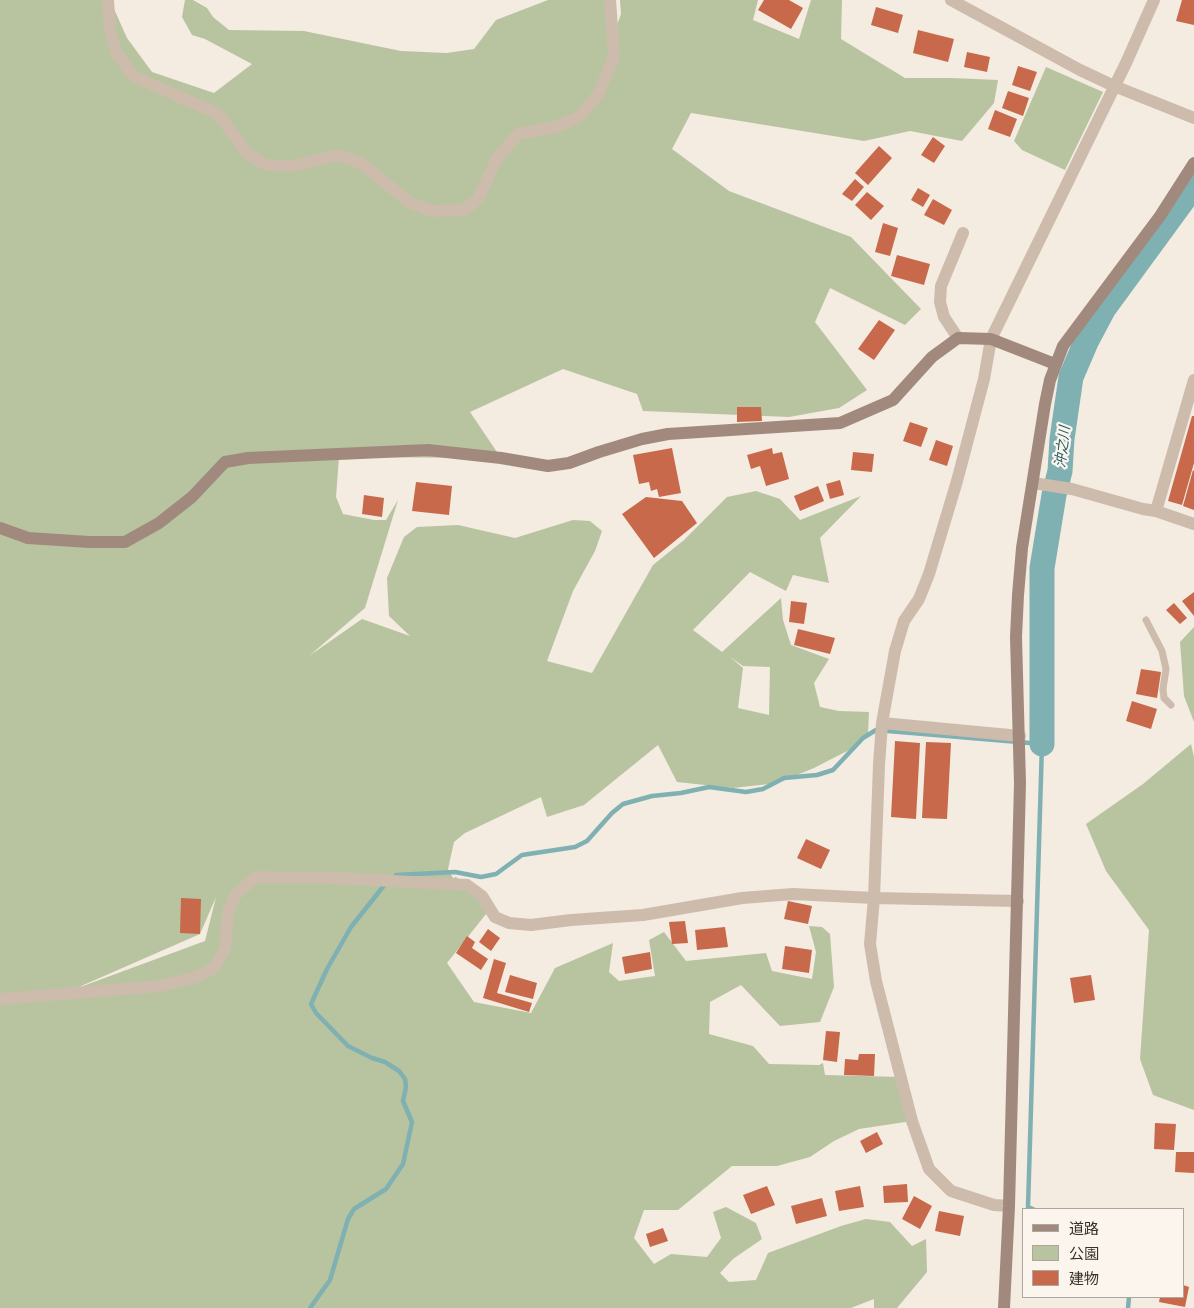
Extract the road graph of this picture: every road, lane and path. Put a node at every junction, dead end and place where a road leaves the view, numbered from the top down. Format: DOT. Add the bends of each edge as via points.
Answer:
graph roads {
  1 [pos="108,0"];
  2 [pos="610,0"];
  3 [pos="951,0"];
  4 [pos="1154,0"];
  5 [pos="1114,86"];
  6 [pos="1194,118"];
  7 [pos="1194,164"];
  8 [pos="963,233"];
  9 [pos="958,338"];
  10 [pos="991,339"];
  11 [pos="1055,364"];
  12 [pos="1194,380"];
  13 [pos="1033,483"];
  14 [pos="1156,511"];
  15 [pos="1194,524"];
  16 [pos="0,528"];
  17 [pos="1146,620"];
  18 [pos="1171,705"];
  19 [pos="882,723"];
  20 [pos="1020,736"];
  21 [pos="874,898"];
  22 [pos="1018,901"];
  23 [pos="0,999"];
  24 [pos="1010,1206"];
  25 [pos="1004,1308"];
  1 -- 2 [label="street" via="110,30 116,52 133,76 218,114 248,154 266,165 292,166 338,155 361,163 409,202 432,211 464,210 478,199 497,158 518,134 556,127 579,117 599,93 614,56"];
  3 -- 5 [label="street"];
  4 -- 5 [label="street"];
  5 -- 6 [label="street"];
  5 -- 10 [label="street"];
  7 -- 11 [label="street" via="1160,216 1063,346"];
  8 -- 9 [label="street" via="941,286 940,302 944,317"];
  9 -- 10 [label="street"];
  9 -- 16 [label="street" via="932,356 893,400 840,422 668,434 599,452 569,464 548,466 428,450 248,458 225,462 192,497 159,523 125,542 28,538"];
  10 -- 11 [label="street"];
  10 -- 19 [label="street" via="984,379 929,574 919,599 904,621"];
  11 -- 13 [label="street" via="1045,404"];
  12 -- 14 [label="street"];
  13 -- 14 [label="street" via="1072,489"];
  13 -- 20 [label="street" via="1018,595 1016,637"];
  14 -- 15 [label="street"];
  17 -- 18 [label="lane" via="1162,650 1166,669 1164,698"];
  19 -- 20 [label="street"];
  19 -- 21 [label="street"];
  20 -- 22 [label="street"];
  21 -- 22 [label="street"];
  21 -- 23 [label="street" via="786,894 643,915 531,925 509,923 495,917 482,896 468,885 255,877 235,896 228,912 225,949 213,969 194,978 160,986"];
  21 -- 24 [label="street" via="870,944 876,981 912,1122 929,1170 951,1192 994,1205"];
  22 -- 24 [label="street"];
  24 -- 25 [label="street"];
}
